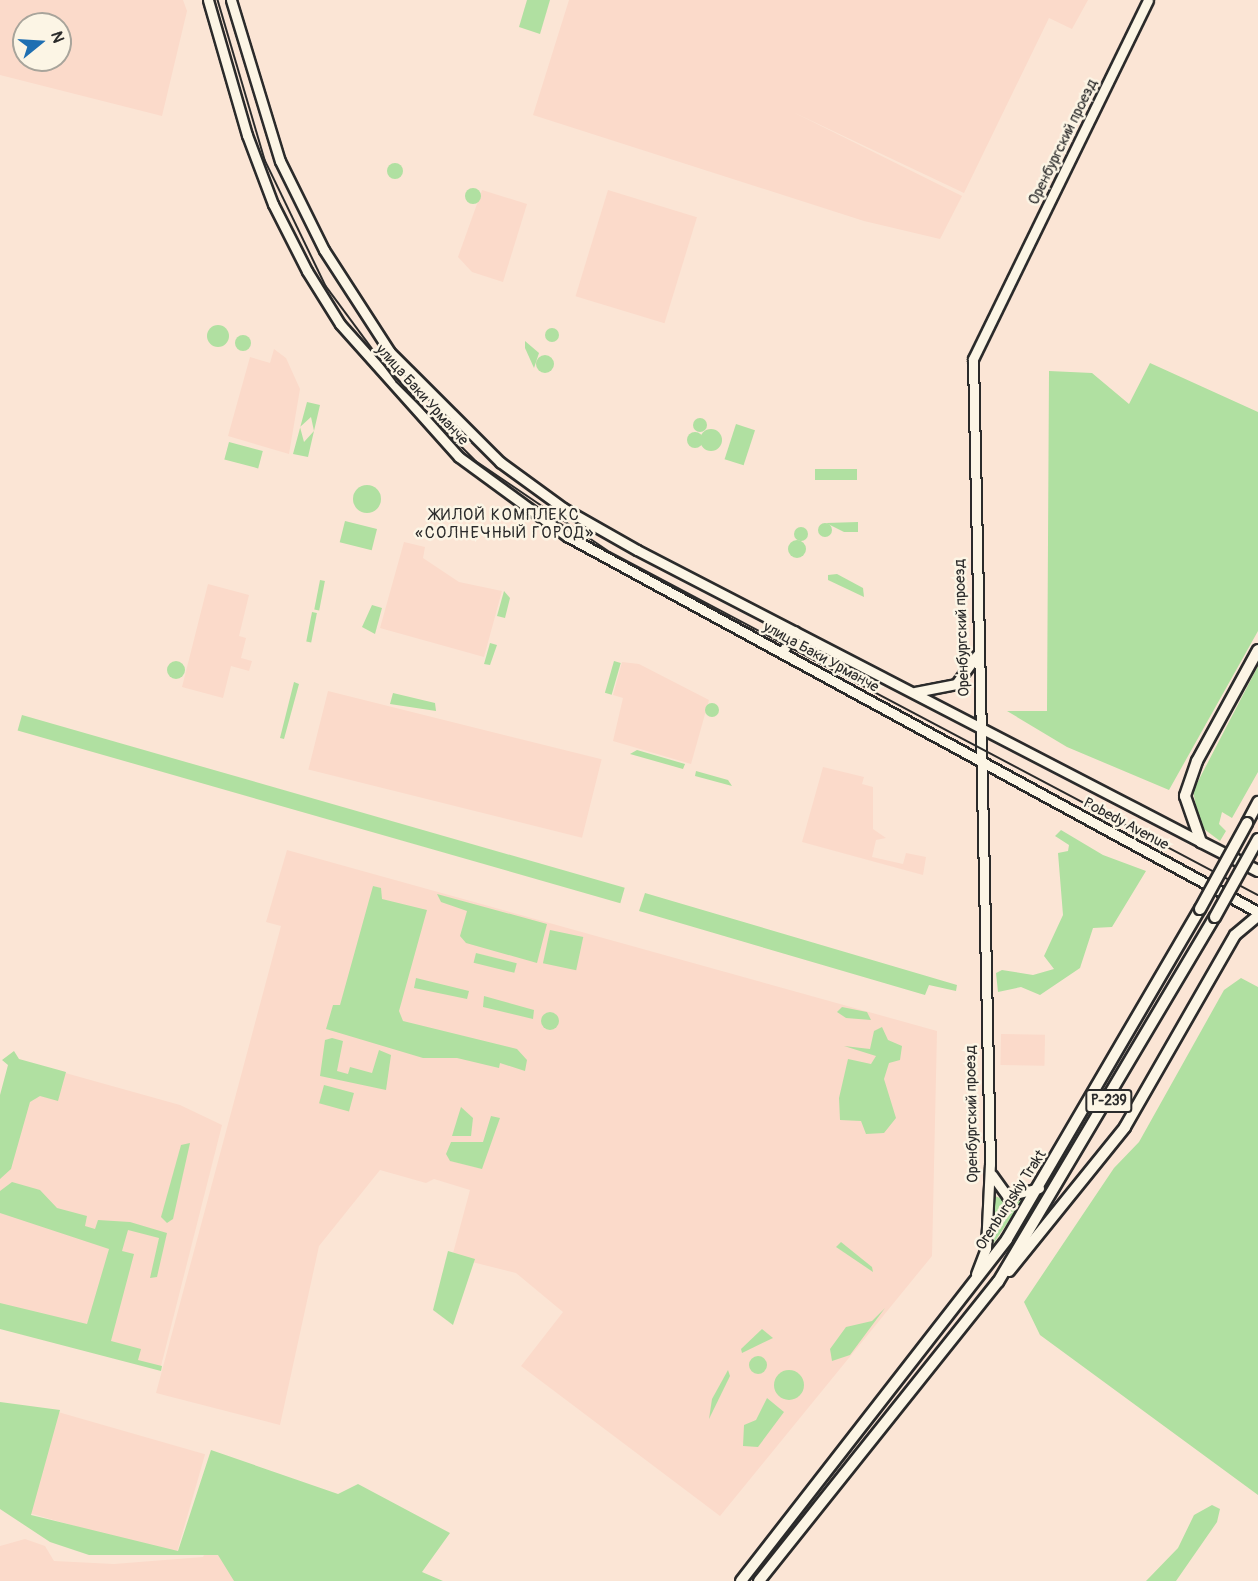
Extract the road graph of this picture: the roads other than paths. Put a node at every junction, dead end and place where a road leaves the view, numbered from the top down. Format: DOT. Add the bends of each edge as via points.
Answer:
graph roads {
  1 [pos="208,0"];
  2 [pos="231,0"];
  3 [pos="1148,0"];
  4 [pos="795,631"];
  5 [pos="1258,650"];
  6 [pos="783,651"];
  7 [pos="978,653"];
  8 [pos="910,692"];
  9 [pos="980,728"];
  10 [pos="980,763"];
  11 [pos="1258,802"];
  12 [pos="1258,839"];
  13 [pos="1201,842"];
  14 [pos="1258,871"];
  15 [pos="1258,914"];
  16 [pos="990,1164"];
  17 [pos="1039,1188"];
  18 [pos="998,1282"];
  19 [pos="967,1293"];
  20 [pos="741,1581"];
  21 [pos="759,1581"];
  1 -- 6 [label="main road, улица Баки Урманче" via="273,204 340,324 405,403 459,458 538,519"];
  2 -- 4 [label="main road, улица Баки Урманче" via="264,116 299,203 390,352 500,462 563,508"];
  3 -- 7 [label="main road, Оренбургский проезд" via="974,354"];
  4 -- 6 [label="main road"];
  4 -- 8 [label="main road, улица Баки Урманче"];
  5 -- 13 [label="main road" via="1189,780 1186,806"];
  6 -- 10 [label="main road, улица Баки Урманче"];
  7 -- 8 [label="main road" via="962,679 948,688"];
  7 -- 9 [label="main road, Оренбургский проезд"];
  8 -- 9 [label="main road, улица Баки Урманче"];
  9 -- 10 [label="main road, Оренбургский проезд"];
  9 -- 13 [label="main road, Pobedy Avenue"];
  10 -- 15 [label="main road, Pobedy Avenue"];
  10 -- 16 [label="main road, Оренбургский проезд"];
  11 -- 17 [label="main road, Orenburgskiy Trakt / Р-239, bridge"];
  12 -- 18 [label="main road, Р-239, bridge"];
  13 -- 14 [label="main road, Pobedy Avenue"];
  15 -- 18 [label="main road" via="1236,935 1111,1147"];
  16 -- 17 [label="main road" via="997,1188 1007,1196"];
  16 -- 19 [label="main road, Оренбургский проезд" via="986,1248"];
  17 -- 19 [label="main road, Orenburgskiy Trakt / Р-239"];
  18 -- 21 [label="main road, Р-239"];
  19 -- 20 [label="main road, Orenburgskiy Trakt / Р-239"];
}
